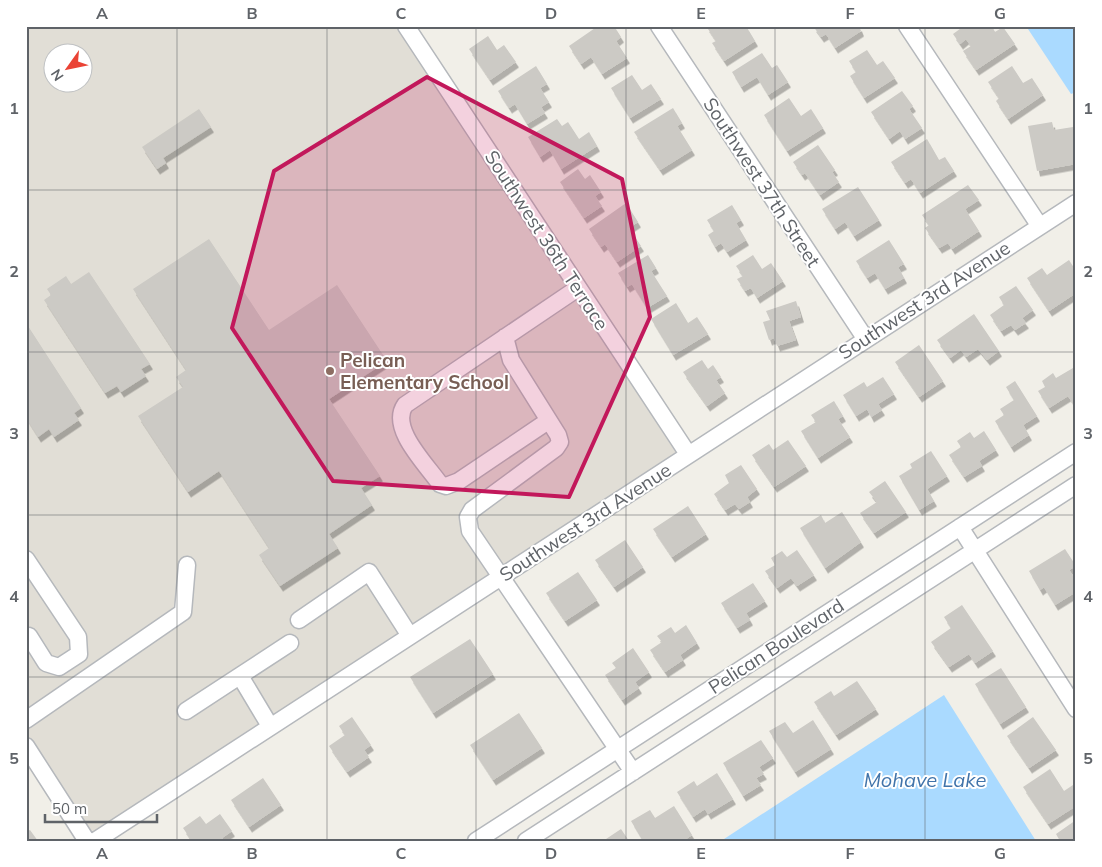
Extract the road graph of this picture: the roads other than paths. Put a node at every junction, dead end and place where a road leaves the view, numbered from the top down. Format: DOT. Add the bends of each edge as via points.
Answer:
graph roads {
  1 [pos="406,26"];
  2 [pos="659,26"];
  3 [pos="907,26"];
  4 [pos="1076,202"];
  5 [pos="1039,225"];
  6 [pos="578,288"];
  7 [pos="505,337"];
  8 [pos="865,338"];
  9 [pos="548,421"];
  10 [pos="1076,452"];
  11 [pos="688,454"];
  12 [pos="1076,485"];
  13 [pos="960,527"];
  14 [pos="974,550"];
  15 [pos="26,559"];
  16 [pos="187,565"];
  17 [pos="501,578"];
  18 [pos="299,620"];
  19 [pos="27,635"];
  20 [pos="410,636"];
  21 [pos="290,643"];
  22 [pos="240,676"];
  23 [pos="1076,709"];
  24 [pos="186,711"];
  25 [pos="26,720"];
  26 [pos="270,726"];
  27 [pos="26,746"];
  28 [pos="617,749"];
  29 [pos="633,772"];
  30 [pos="87,841"];
  31 [pos="95,841"];
  32 [pos="476,841"];
  33 [pos="526,841"];
  1 -- 6 [label="street, Southwest 36th Terrace"];
  2 -- 8 [label="street, Southwest 37th Street"];
  3 -- 5 [label="street"];
  4 -- 5 [label="street, Southwest 3rd Avenue"];
  5 -- 8 [label="street, Southwest 3rd Avenue"];
  6 -- 7 [label="street"];
  6 -- 11 [label="street, Southwest 36th Terrace"];
  7 -- 9 [label="street" via="511,360"];
  7 -- 9 [label="street" via="405,405 400,411 399,422 404,435 440,484 446,486 459,481"];
  8 -- 11 [label="street, Southwest 3rd Avenue"];
  9 -- 17 [label="street" via="558,435 560,442 556,448 472,510 468,517 470,531"];
  10 -- 13 [label="street, Pelican Boulevard"];
  11 -- 17 [label="street, Southwest 3rd Avenue"];
  12 -- 14 [label="street, Pelican Boulevard"];
  13 -- 14 [label="street"];
  13 -- 28 [label="street, Pelican Boulevard"];
  14 -- 23 [label="street"];
  14 -- 29 [label="street, Pelican Boulevard"];
  15 -- 19 [label="street" via="78,637 79,654 59,667 46,663"];
  16 -- 25 [label="street" via="183,612"];
  17 -- 20 [label="street, Southwest 3rd Avenue"];
  17 -- 28 [label="street"];
  18 -- 20 [label="street" via="369,572"];
  20 -- 26 [label="street, Southwest 3rd Avenue"];
  21 -- 22 [label="street"];
  22 -- 24 [label="street"];
  22 -- 26 [label="street"];
  26 -- 31 [label="street, Southwest 3rd Avenue"];
  27 -- 30 [label="street"];
  28 -- 29 [label="street"];
  28 -- 32 [label="street, Pelican Boulevard"];
  29 -- 33 [label="street, Pelican Boulevard"];
}
